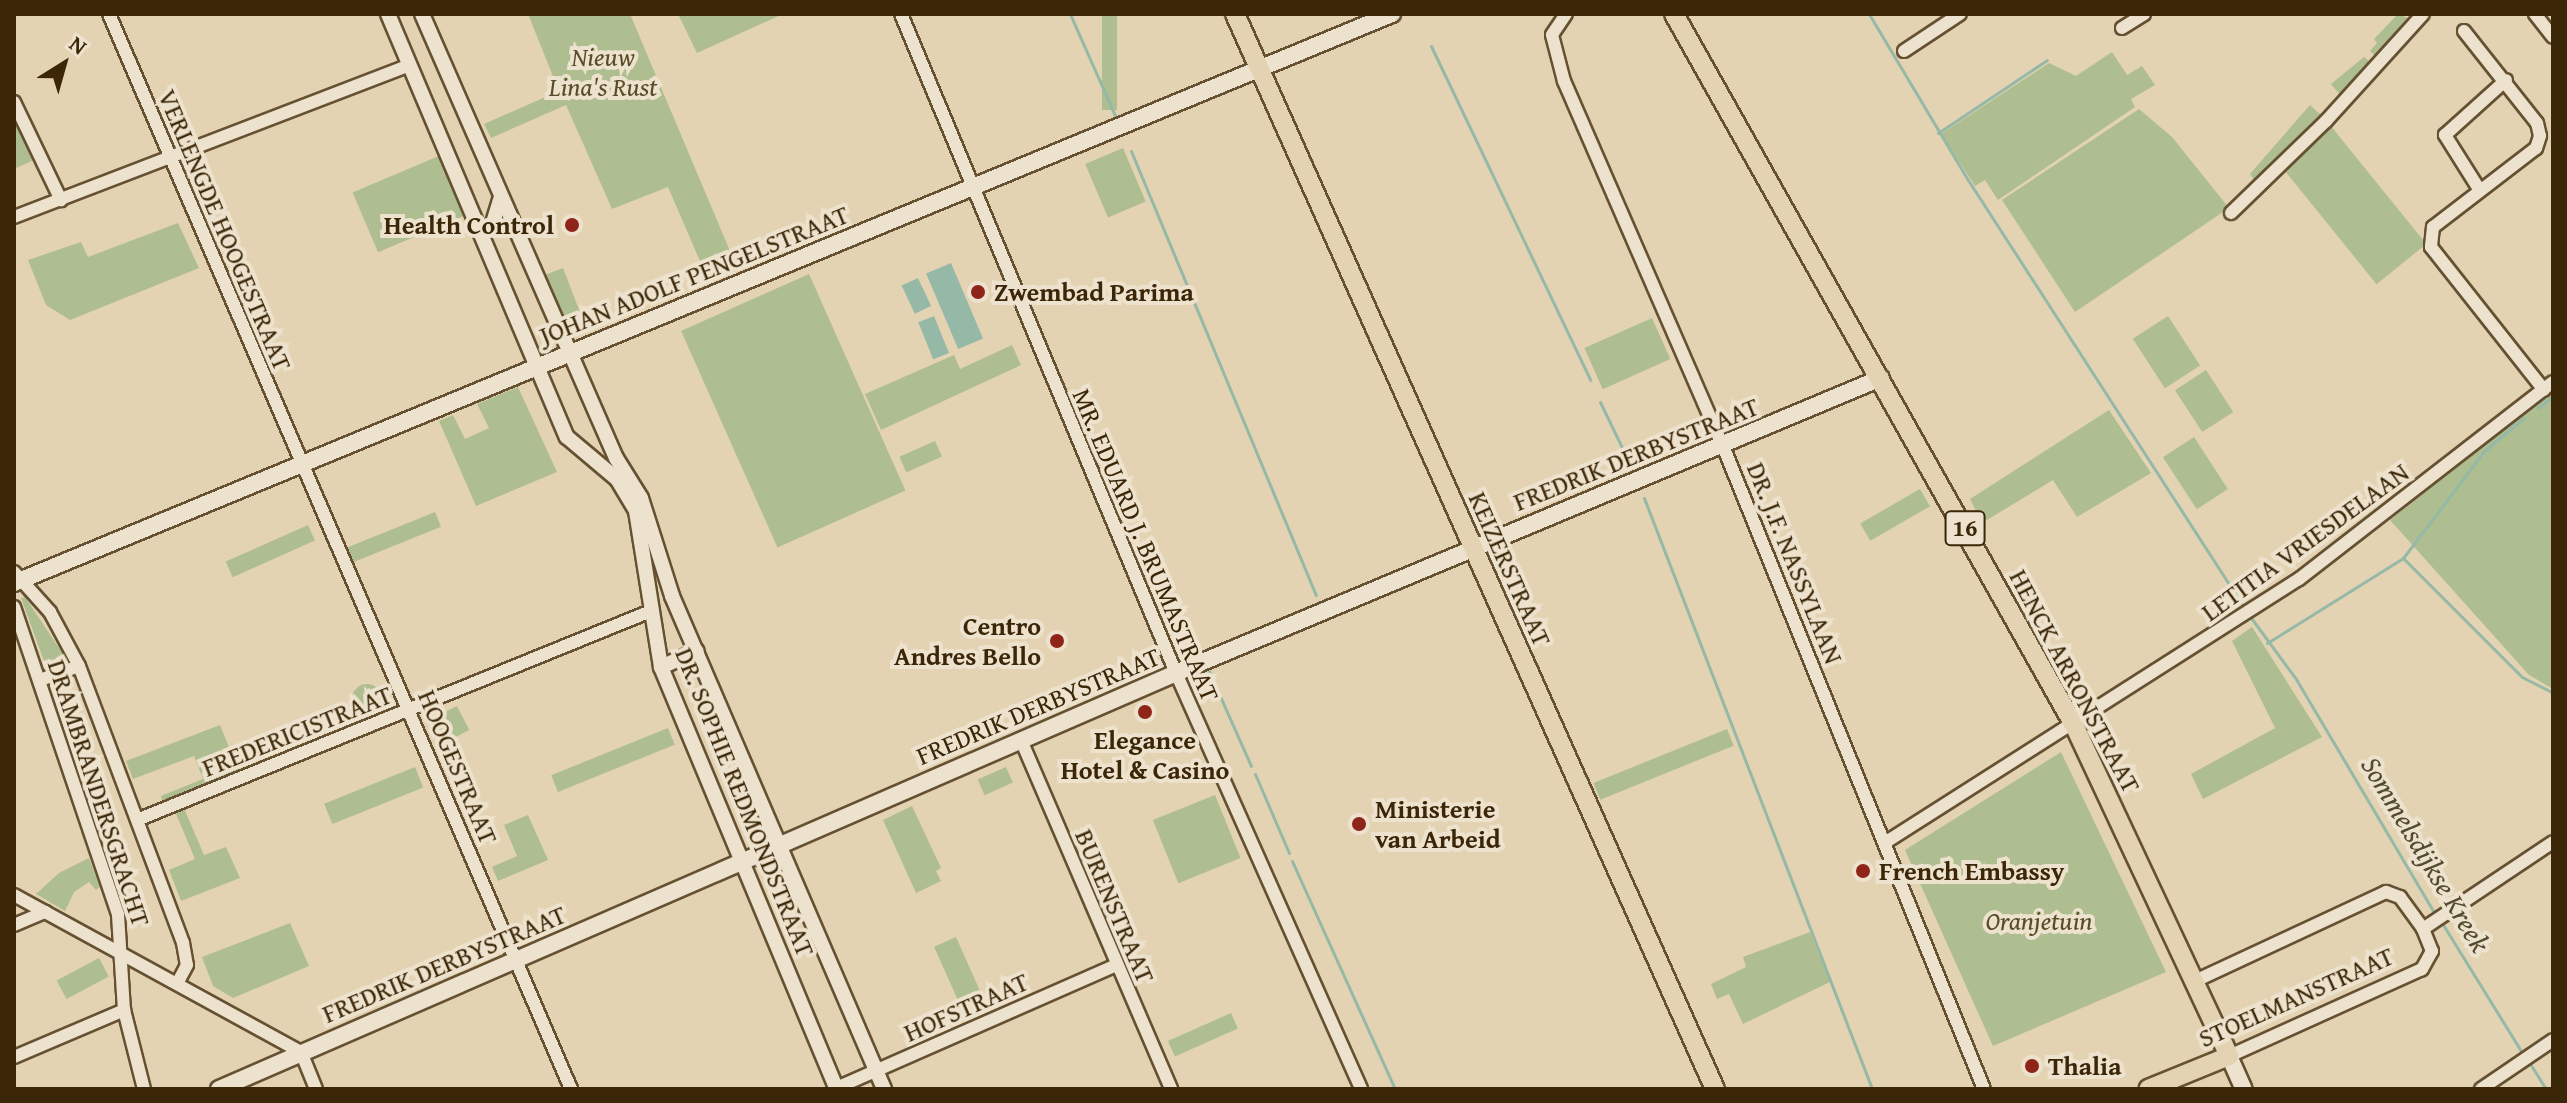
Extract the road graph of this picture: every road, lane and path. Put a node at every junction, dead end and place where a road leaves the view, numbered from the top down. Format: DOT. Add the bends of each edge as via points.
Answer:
graph roads {
  1 [pos="109,14"];
  2 [pos="388,14"];
  3 [pos="422,14"];
  4 [pos="901,14"];
  5 [pos="1235,14"];
  6 [pos="1392,14"];
  7 [pos="1566,14"];
  8 [pos="1674,14"];
  9 [pos="1960,14"];
  10 [pos="2144,14"];
  11 [pos="2423,14"];
  12 [pos="2535,14"];
  13 [pos="2122,28"];
  14 [pos="2464,31"];
  15 [pos="2553,37"];
  16 [pos="1904,51"];
  17 [pos="409,65"];
  18 [pos="1260,69"];
  19 [pos="2506,80"];
  20 [pos="14,102"];
  21 [pos="170,158"];
  22 [pos="975,189"];
  23 [pos="2479,189"];
  24 [pos="500,198"];
  25 [pos="61,200"];
  26 [pos="2231,213"];
  27 [pos="14,217"];
  28 [pos="480,230"];
  29 [pos="569,352"];
  30 [pos="537,364"];
  31 [pos="1881,378"];
  32 [pos="2548,386"];
  33 [pos="1723,446"];
  34 [pos="301,463"];
  35 [pos="1471,548"];
  36 [pos="652,555"];
  37 [pos="16,578"];
  38 [pos="14,607"];
  39 [pos="651,611"];
  40 [pos="697,651"];
  41 [pos="79,666"];
  42 [pos="661,667"];
  43 [pos="1176,673"];
  44 [pos="40,680"];
  45 [pos="410,709"];
  46 [pos="2074,725"];
  47 [pos="1021,740"];
  48 [pos="137,820"];
  49 [pos="1886,842"];
  50 [pos="2553,842"];
  51 [pos="776,844"];
  52 [pos="739,861"];
  53 [pos="14,895"];
  54 [pos="45,912"];
  55 [pos="14,925"];
  56 [pos="2427,926"];
  57 [pos="124,954"];
  58 [pos="515,959"];
  59 [pos="1116,965"];
  60 [pos="2195,981"];
  61 [pos="178,982"];
  62 [pos="124,1010"];
  63 [pos="2553,1040"];
  64 [pos="301,1052"];
  65 [pos="2229,1056"];
  66 [pos="14,1057"];
  67 [pos="876,1070"];
  68 [pos="144,1089"];
  69 [pos="219,1089"];
  70 [pos="316,1089"];
  71 [pos="571,1089"];
  72 [pos="836,1089"];
  73 [pos="884,1089"];
  74 [pos="1171,1089"];
  75 [pos="1361,1089"];
  76 [pos="1715,1089"];
  77 [pos="1984,1089"];
  78 [pos="2148,1089"];
  79 [pos="2244,1089"];
  80 [pos="2481,1089"];
  1 -- 21 [label="street, VERLENGDE HOOGESTRAAT"];
  2 -- 17 [label="street, DR. SOPHIE REDMONDSTRAAT"];
  3 -- 24 [label="street, DR. SOPHIE REDMONDSTRAAT"];
  4 -- 22 [label="street, MR. EDUARD J. BRUMASTRAAT"];
  5 -- 18 [label="main road, KEIZERSTRAAT"];
  6 -- 18 [label="main road, JOHAN ADOLF PENGELSTRAAT"];
  7 -- 33 [label="street, DR. J.F. NASSYLAAN" via="1552,35 1564,81"];
  8 -- 31 [label="main road, HENCK ARRONSTRAAT / 16"];
  9 -- 16 [label="street"];
  10 -- 13 [label="street"];
  11 -- 26 [label="street" via="2326,121"];
  12 -- 15 [label="street"];
  14 -- 19 [label="street"];
  17 -- 21 [label="street"];
  17 -- 28 [label="street, DR. SOPHIE REDMONDSTRAAT"];
  18 -- 22 [label="main road, JOHAN ADOLF PENGELSTRAAT"];
  18 -- 35 [label="main road, KEIZERSTRAAT"];
  19 -- 23 [label="street" via="2445,135"];
  19 -- 23 [label="street" via="2537,123 2540,136 2536,148"];
  20 -- 25 [label="street"];
  21 -- 25 [label="street"];
  21 -- 34 [label="street, VERLENGDE HOOGESTRAAT"];
  22 -- 29 [label="main road, JOHAN ADOLF PENGELSTRAAT"];
  22 -- 43 [label="street, MR. EDUARD J. BRUMASTRAAT"];
  23 -- 32 [label="street" via="2433,227 2431,247"];
  24 -- 28 [label="street" via="492,226"];
  24 -- 29 [label="street, DR. SOPHIE REDMONDSTRAAT"];
  25 -- 27 [label="street"];
  28 -- 30 [label="street, DR. SOPHIE REDMONDSTRAAT"];
  29 -- 30 [label="main road, JOHAN ADOLF PENGELSTRAAT"];
  29 -- 36 [label="street, DR. SOPHIE REDMONDSTRAAT" via="616,458 641,498"];
  30 -- 34 [label="main road, JOHAN ADOLF PENGELSTRAAT"];
  30 -- 36 [label="street, DR. SOPHIE REDMONDSTRAAT" via="567,437 617,479"];
  31 -- 33 [label="main road, FREDRIK DERBYSTRAAT"];
  31 -- 46 [label="main road, HENCK ARRONSTRAAT / 16"];
  32 -- 46 [label="street, LETITIA VRIESDELAAN" via="2258,607"];
  33 -- 35 [label="main road, FREDRIK DERBYSTRAAT"];
  33 -- 49 [label="street, DR. J.F. NASSYLAAN"];
  34 -- 37 [label="main road, JOHAN ADOLF PENGELSTRAAT"];
  34 -- 45 [label="street, HOOGESTRAAT"];
  35 -- 43 [label="main road, FREDRIK DERBYSTRAAT"];
  35 -- 76 [label="main road, KEIZERSTRAAT"];
  36 -- 39 [label="street, DR. SOPHIE REDMONDSTRAAT"];
  36 -- 40 [label="street, DR. SOPHIE REDMONDSTRAAT"];
  37 -- 41 [label="street, DRAMBRANDERSGRACHT" via="50,612"];
  38 -- 44 [label="street, DRAMBRANDERSGRACHT"];
  39 -- 42 [label="street, DR. SOPHIE REDMONDSTRAAT"];
  39 -- 45 [label="street, FREDERICISTRAAT"];
  40 -- 42 [label="street"];
  40 -- 51 [label="street, DR. SOPHIE REDMONDSTRAAT"];
  41 -- 44 [label="street"];
  41 -- 48 [label="street, DRAMBRANDERSGRACHT"];
  42 -- 52 [label="street, DR. SOPHIE REDMONDSTRAAT"];
  43 -- 47 [label="main road, FREDRIK DERBYSTRAAT"];
  43 -- 75 [label="street, MR. EDUARD J. BRUMASTRAAT"];
  44 -- 57 [label="street, DRAMBRANDERSGRACHT" via="118,915"];
  45 -- 48 [label="street, FREDERICISTRAAT"];
  45 -- 58 [label="street, HOOGESTRAAT"];
  46 -- 49 [label="street, LETITIA VRIESDELAAN"];
  46 -- 60 [label="main road, HENCK ARRONSTRAAT / 16"];
  47 -- 51 [label="main road, FREDRIK DERBYSTRAAT"];
  47 -- 59 [label="street, BURENSTRAAT"];
  48 -- 61 [label="street, DRAMBRANDERSGRACHT" via="183,943 187,965"];
  49 -- 77 [label="street, DR. J.F. NASSYLAAN"];
  50 -- 56 [label="street"];
  51 -- 52 [label="main road, FREDRIK DERBYSTRAAT"];
  51 -- 67 [label="street, DR. SOPHIE REDMONDSTRAAT"];
  52 -- 58 [label="main road, FREDRIK DERBYSTRAAT"];
  52 -- 72 [label="street, DR. SOPHIE REDMONDSTRAAT"];
  53 -- 54 [label="street"];
  54 -- 55 [label="street"];
  54 -- 57 [label="street"];
  56 -- 60 [label="street" via="2400,897 2386,892"];
  56 -- 65 [label="street, STOELMANSTRAAT" via="2432,951 2430,963 2422,969"];
  57 -- 61 [label="street"];
  57 -- 62 [label="street, DRAMBRANDERSGRACHT"];
  58 -- 64 [label="main road, FREDRIK DERBYSTRAAT"];
  58 -- 71 [label="street, HOOGESTRAAT"];
  59 -- 67 [label="street, HOFSTRAAT"];
  59 -- 74 [label="street, BURENSTRAAT"];
  60 -- 65 [label="main road, HENCK ARRONSTRAAT / 16"];
  61 -- 64 [label="street"];
  62 -- 66 [label="street"];
  62 -- 68 [label="street, DRAMBRANDERSGRACHT"];
  63 -- 80 [label="street"];
  64 -- 69 [label="main road, FREDRIK DERBYSTRAAT"];
  64 -- 70 [label="street"];
  65 -- 78 [label="main road, STOELMANSTRAAT"];
  65 -- 79 [label="main road, HENCK ARRONSTRAAT"];
  67 -- 72 [label="street, HOFSTRAAT"];
  67 -- 73 [label="street, DR. SOPHIE REDMONDSTRAAT"];
}
